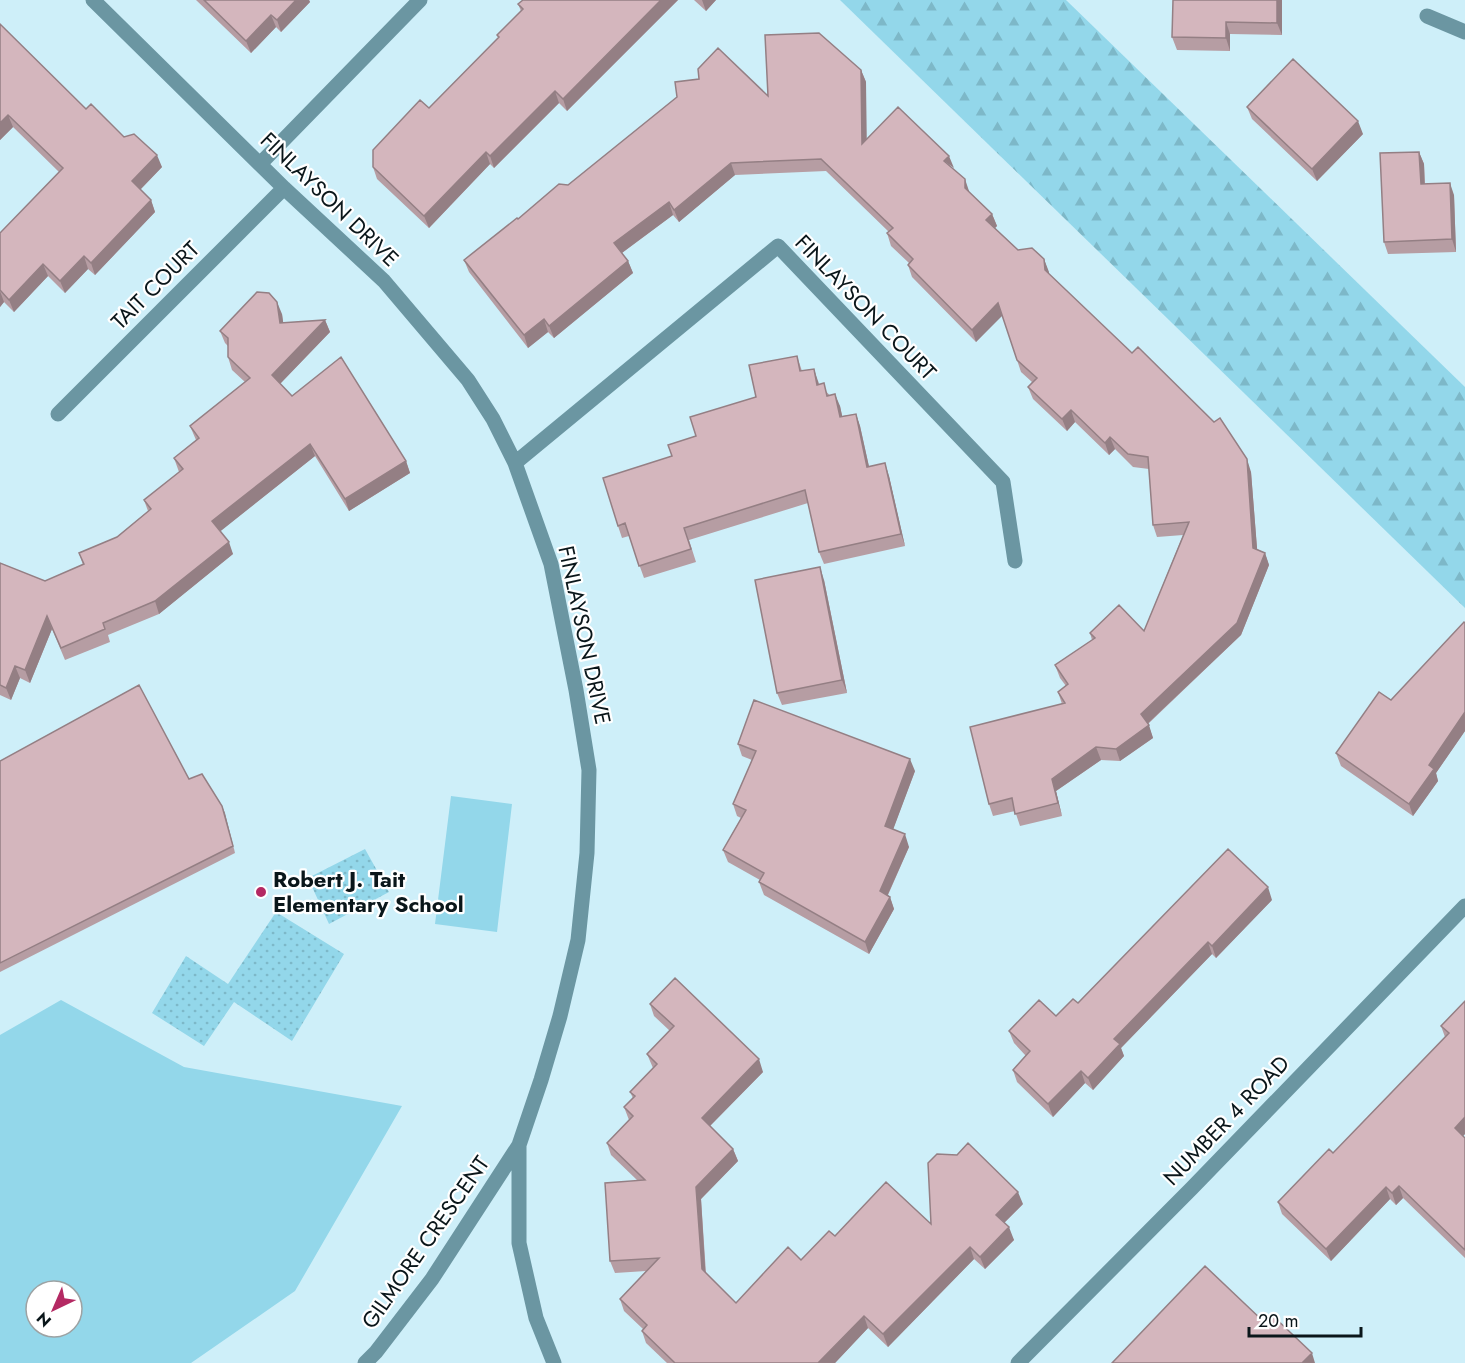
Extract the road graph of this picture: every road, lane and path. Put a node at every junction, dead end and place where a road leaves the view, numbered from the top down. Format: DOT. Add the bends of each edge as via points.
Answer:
graph roads {
  1 [pos="93,0"];
  2 [pos="420,0"];
  3 [pos="1427,16"];
  4 [pos="1465,32"];
  5 [pos="260,164"];
  6 [pos="284,188"];
  7 [pos="58,414"];
  8 [pos="515,464"];
  9 [pos="1015,561"];
  10 [pos="1465,906"];
  11 [pos="519,1145"];
  12 [pos="365,1363"];
  13 [pos="554,1363"];
  14 [pos="1018,1363"];
  1 -- 5 [label="street, FINLAYSON DRIVE"];
  2 -- 5 [label="street"];
  3 -- 4 [label="street"];
  5 -- 6 [label="street, FINLAYSON DRIVE"];
  6 -- 7 [label="street, TAIT COURT"];
  6 -- 8 [label="street, FINLAYSON DRIVE" via="384,280 468,380 493,418"];
  8 -- 9 [label="street, FINLAYSON COURT" via="778,246 1003,482"];
  8 -- 11 [label="street, FINLAYSON DRIVE" via="551,564 589,770 587,853 578,940 560,1016"];
  10 -- 14 [label="street, NUMBER 4 ROAD"];
  11 -- 12 [label="street, GILMORE CRESCENT" via="432,1279"];
  11 -- 13 [label="street, FINLAYSON DRIVE" via="519,1243 536,1318"];
}
